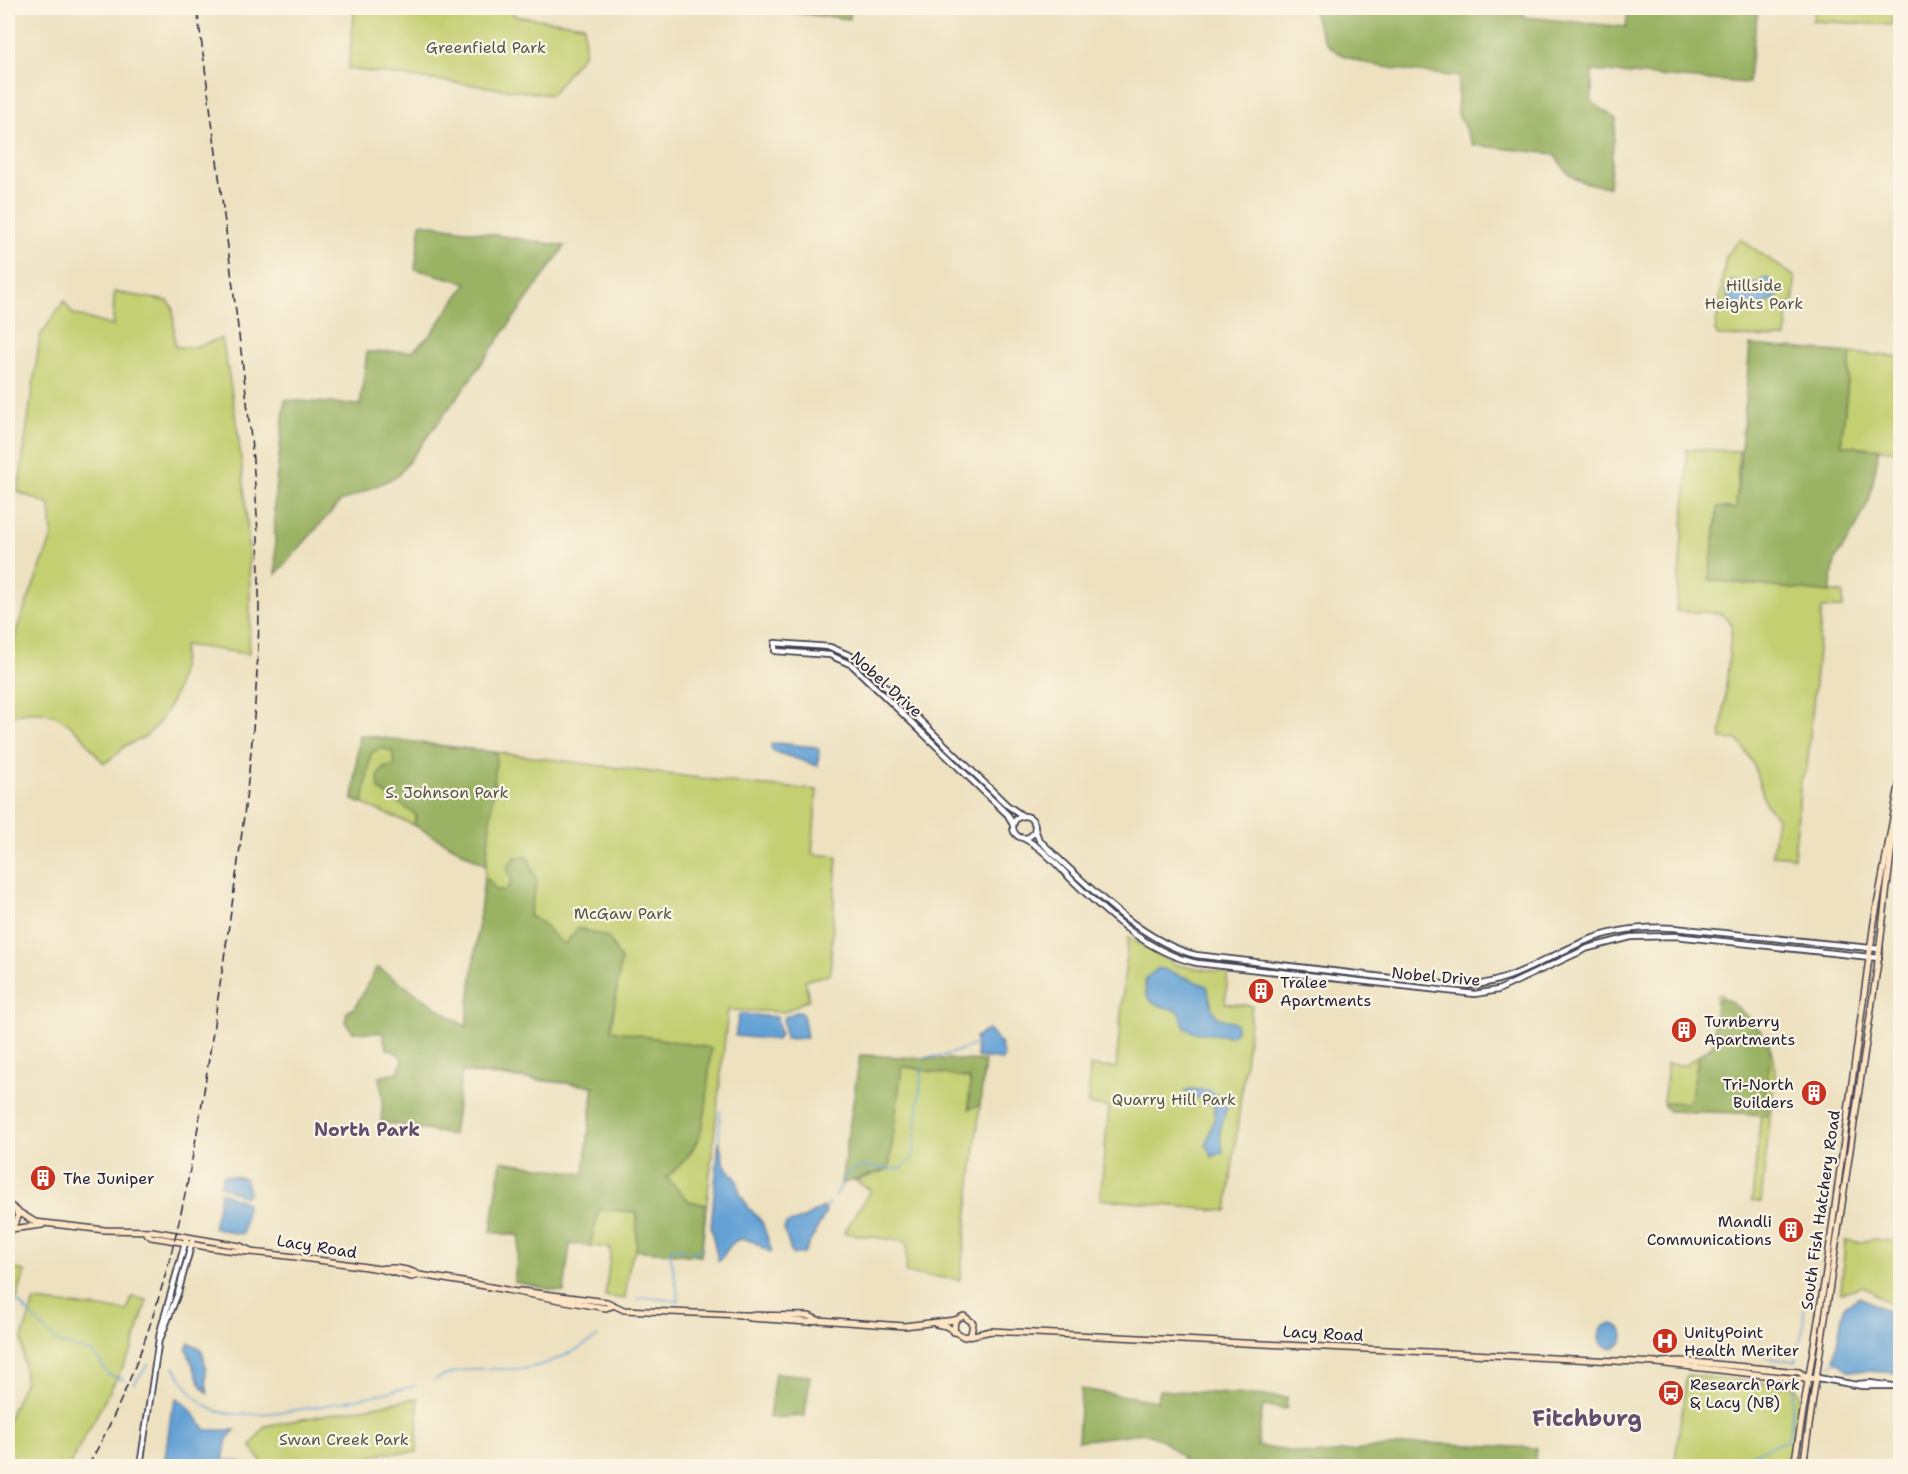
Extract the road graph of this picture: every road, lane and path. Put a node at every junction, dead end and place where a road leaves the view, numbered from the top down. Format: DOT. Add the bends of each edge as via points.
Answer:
graph roads {
  1 [pos="1900,780"];
  2 [pos="1895,815"];
  3 [pos="1024,816"];
  4 [pos="1013,826"];
  5 [pos="1035,829"];
  6 [pos="1023,838"];
  7 [pos="1870,948"];
  8 [pos="1880,949"];
  9 [pos="1869,957"];
  10 [pos="1879,958"];
  11 [pos="8,1204"];
  12 [pos="17,1211"];
  13 [pos="50,1224"];
  14 [pos="9,1231"];
  15 [pos="189,1240"];
  16 [pos="955,1320"];
  17 [pos="973,1323"];
  18 [pos="936,1324"];
  19 [pos="989,1331"];
  20 [pos="954,1332"];
  21 [pos="971,1334"];
  22 [pos="1807,1377"];
  23 [pos="1818,1378"];
  24 [pos="1900,1388"];
  25 [pos="140,1467"];
  26 [pos="1794,1467"];
  27 [pos="1803,1467"];
  1 -- 2 [label="main road, South Fish Hatchery Road"];
  2 -- 7 [label="main road, South Fish Hatchery Road"];
  2 -- 8 [label="main road, South Fish Hatchery Road"];
  3 -- 4 [label="street"];
  3 -- 4 [label="street, Nobel Drive" via="1006,805 856,658 830,647 775,643 775,651 830,655 847,661 1008,815"];
  3 -- 5 [label="street, Nobel Drive" via="1033,821"];
  4 -- 6 [label="street, Nobel Drive"];
  5 -- 6 [label="street"];
  5 -- 7 [label="street, Nobel Drive" via="1039,840 1114,909 1168,945 1196,955 1470,986 1495,983 1602,936 1641,928"];
  6 -- 9 [label="street, Nobel Drive" via="1041,849 1109,915 1165,952 1197,963 1475,994 1498,990 1588,948 1631,937 1675,936"];
  7 -- 8 [label="street, Nobel Drive"];
  7 -- 9 [label="main road, South Fish Hatchery Road"];
  8 -- 10 [label="main road, South Fish Hatchery Road"];
  9 -- 10 [label="street, Nobel Drive"];
  9 -- 22 [label="main road, South Fish Hatchery Road" via="1826,1272"];
  10 -- 23 [label="main road, South Fish Hatchery Road"];
  11 -- 12 [label="main road, Lacy Road"];
  12 -- 13 [label="main road, Lacy Road" via="27,1219"];
  12 -- 14 [label="main road" via="18,1221"];
  13 -- 14 [label="main road, Lacy Road"];
  13 -- 15 [label="main road, Lacy Road"];
  15 -- 18 [label="main road, Lacy Road" via="412,1277 420,1275 607,1302 624,1310 809,1316 818,1320 904,1326"];
  15 -- 25 [label="street" via="160,1340"];
  16 -- 17 [label="main road" via="967,1317"];
  16 -- 18 [label="main road, Lacy Road"];
  16 -- 20 [label="main road"];
  17 -- 19 [label="main road, Lacy Road"];
  17 -- 21 [label="main road"];
  18 -- 20 [label="main road, Lacy Road"];
  19 -- 21 [label="main road, Lacy Road"];
  19 -- 22 [label="main road, Lacy Road" via="1657,1363 1674,1360 1793,1371"];
  20 -- 21 [label="main road" via="961,1337"];
  22 -- 23 [label="main road, Lacy Road"];
  22 -- 26 [label="main road, South Fish Hatchery Road"];
  23 -- 24 [label="street, Lacy Road"];
  23 -- 27 [label="main road, South Fish Hatchery Road"];
}
